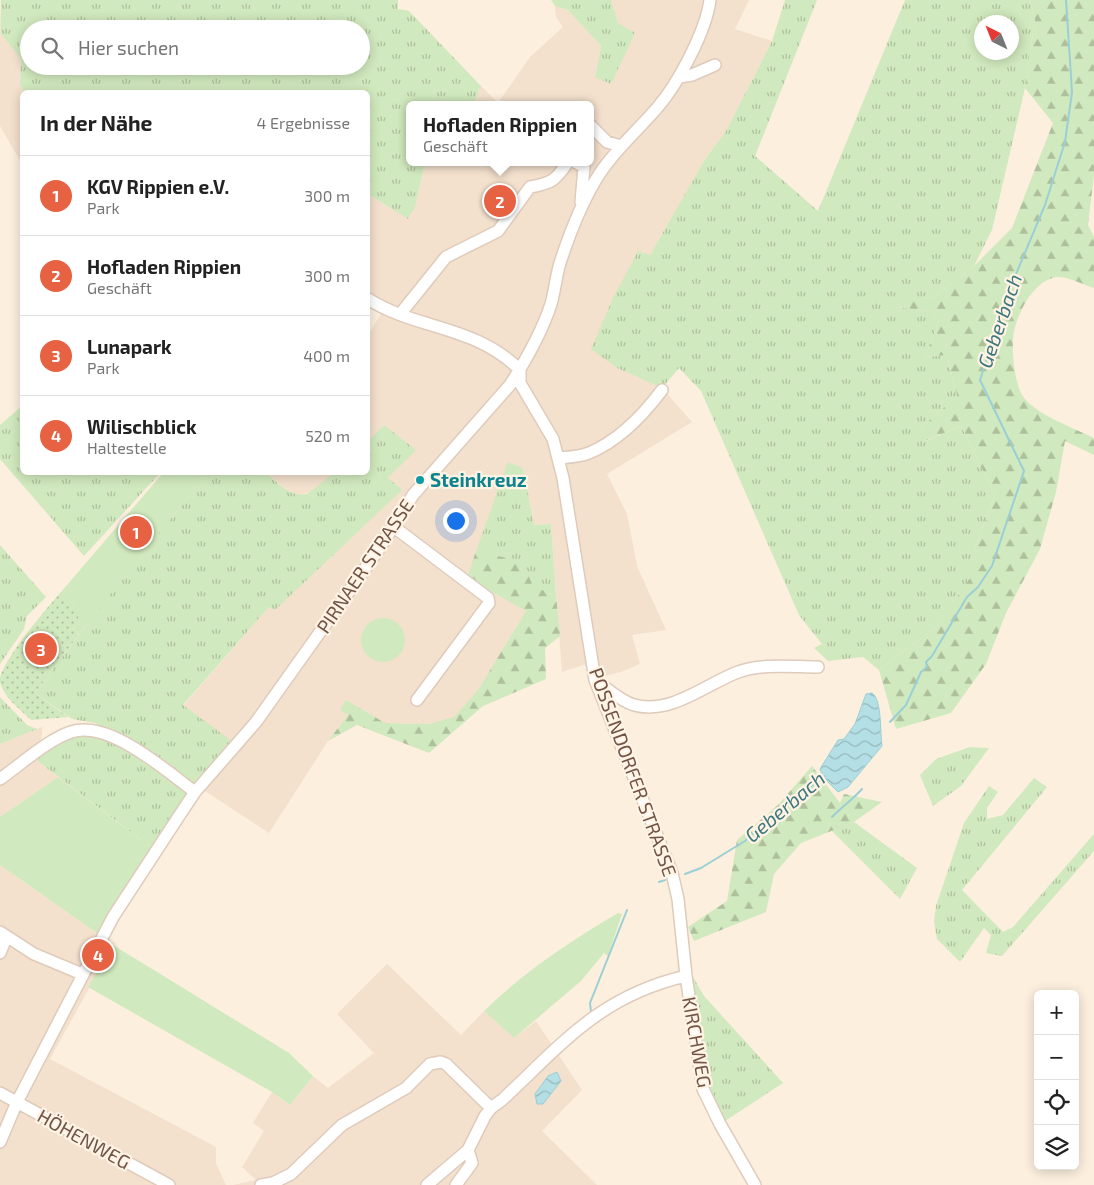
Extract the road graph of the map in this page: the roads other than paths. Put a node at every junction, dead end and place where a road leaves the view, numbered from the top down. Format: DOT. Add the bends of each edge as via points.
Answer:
graph roads {
  1 [pos="710,0"];
  2 [pos="715,65"];
  3 [pos="680,77"];
  4 [pos="594,129"];
  5 [pos="621,146"];
  6 [pos="565,166"];
  7 [pos="584,166"];
  8 [pos="582,206"];
  9 [pos="370,300"];
  10 [pos="401,313"];
  11 [pos="520,370"];
  12 [pos="662,390"];
  13 [pos="558,458"];
  14 [pos="394,527"];
  15 [pos="818,667"];
  16 [pos="595,680"];
  17 [pos="417,700"];
  18 [pos="0,779"];
  19 [pos="195,792"];
  20 [pos="3,935"];
  21 [pos="0,953"];
  22 [pos="82,974"];
  23 [pos="686,976"];
  24 [pos="0,1093"];
  25 [pos="17,1102"];
  26 [pos="490,1108"];
  27 [pos="0,1142"];
  28 [pos="468,1150"];
  29 [pos="169,1185"];
  30 [pos="261,1185"];
  31 [pos="427,1185"];
  32 [pos="456,1185"];
  33 [pos="755,1185"];
  1 -- 3 [label="street, PIRNAER STRASSE"];
  2 -- 3 [label="street"];
  3 -- 5 [label="street, PIRNAER STRASSE" via="657,108"];
  4 -- 5 [label="street" via="607,142"];
  5 -- 8 [label="street, PIRNAER STRASSE" via="601,172"];
  6 -- 10 [label="street" via="550,183 530,187 498,231 446,257"];
  7 -- 8 [label="street"];
  8 -- 11 [label="street, PIRNAER STRASSE" via="559,264 551,304"];
  9 -- 10 [label="street" via="384,309"];
  10 -- 11 [label="street" via="490,346"];
  11 -- 13 [label="street, POSSENDORFER STRASSE" via="520,383 543,420"];
  11 -- 14 [label="street, PIRNAER STRASSE" via="413,495"];
  12 -- 13 [label="street" via="633,423 600,447 576,456"];
  13 -- 16 [label="street, POSSENDORFER STRASSE"];
  14 -- 17 [label="street" via="488,598 489,604"];
  14 -- 19 [label="street, PIRNAER STRASSE" via="256,722"];
  15 -- 16 [label="street" via="740,671 694,695 648,706 634,705 621,699"];
  16 -- 23 [label="street, POSSENDORFER STRASSE" via="672,873"];
  18 -- 19 [label="street" via="58,738 84,730 122,740"];
  19 -- 22 [label="street, PIRNAER STRASSE" via="113,917"];
  20 -- 21 [label="street"];
  20 -- 22 [label="street" via="34,954"];
  22 -- 25 [label="street, PIRNAER STRASSE"];
  23 -- 26 [label="street" via="660,982 600,1011"];
  23 -- 33 [label="street, KIRCHWEG" via="703,1089"];
  24 -- 25 [label="street, HÖHENWEG"];
  25 -- 27 [label="street, PIRNAER STRASSE"];
  25 -- 29 [label="street, HÖHENWEG"];
  26 -- 28 [label="street"];
  26 -- 30 [label="street" via="446,1064 430,1064 406,1088 342,1125 291,1174"];
  28 -- 31 [label="street"];
  28 -- 32 [label="street" via="472,1163"];
}
